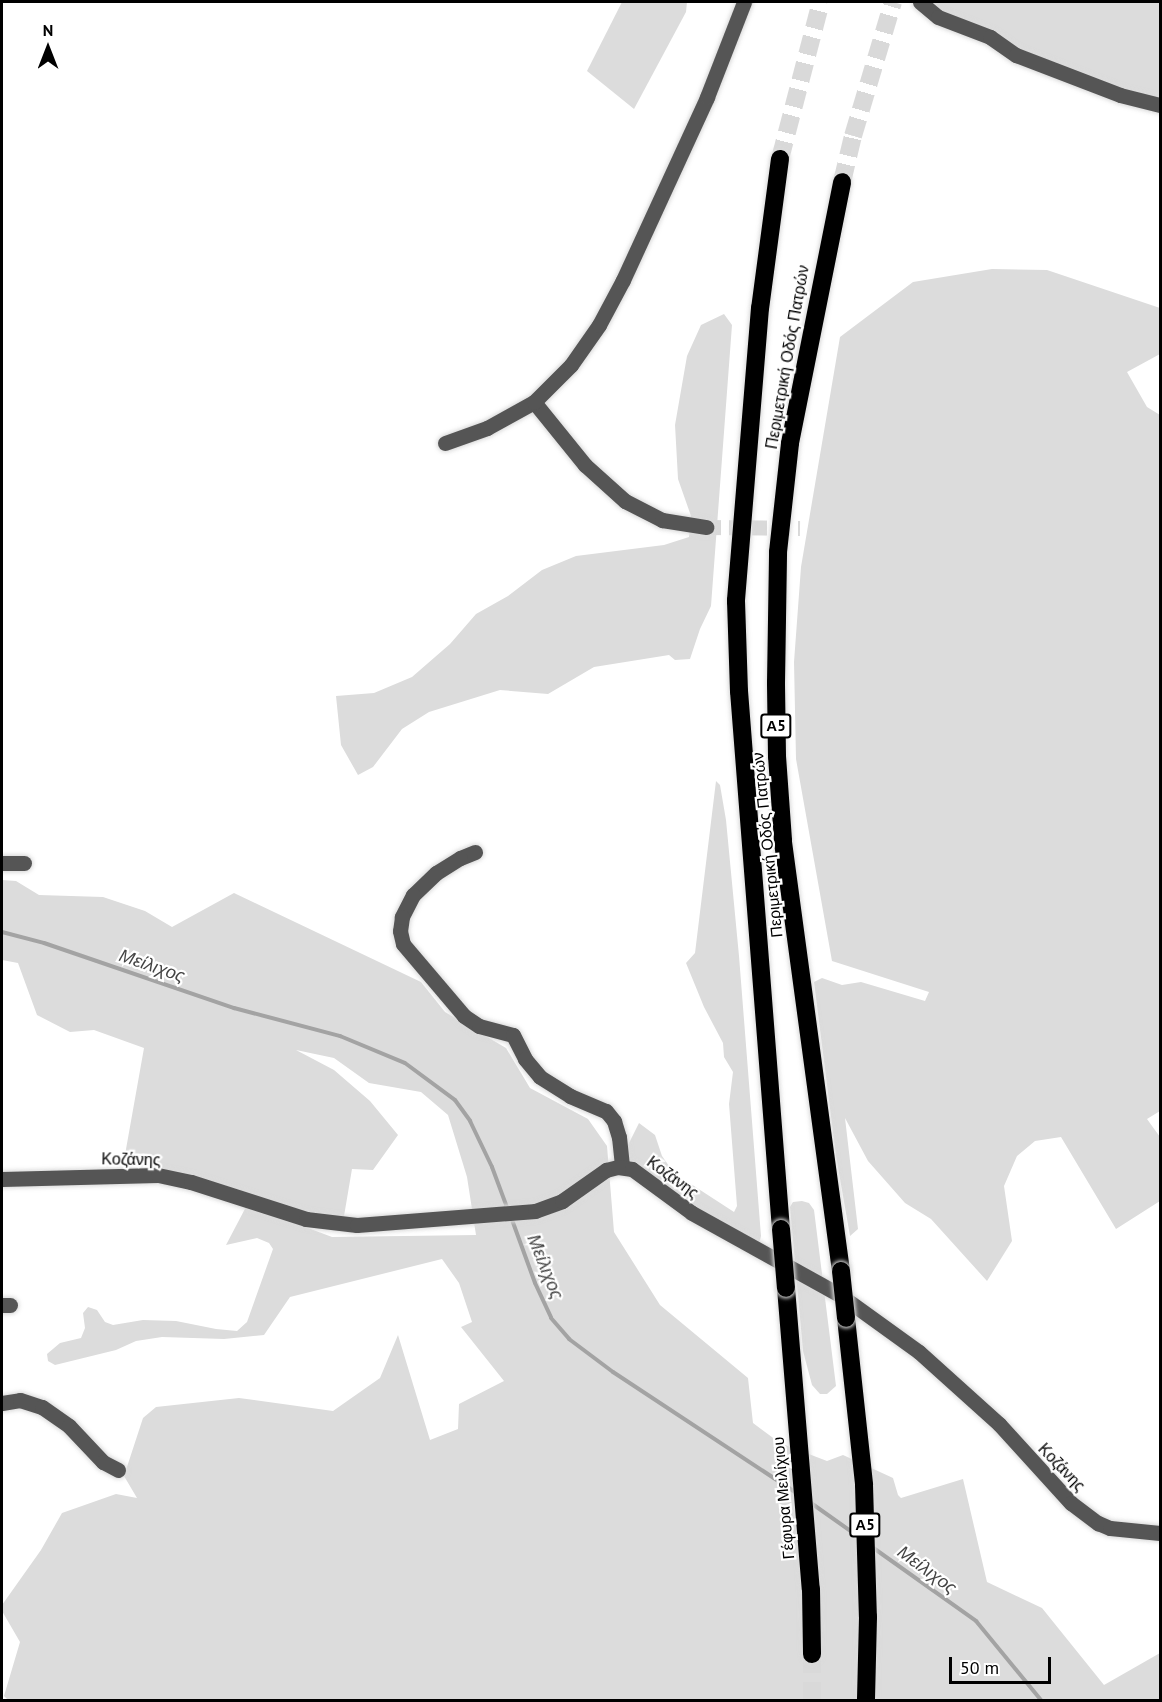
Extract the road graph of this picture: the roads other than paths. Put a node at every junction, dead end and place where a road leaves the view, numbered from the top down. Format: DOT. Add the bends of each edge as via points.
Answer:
graph roads {
  1 [pos="744,2"];
  2 [pos="920,2"];
  3 [pos="1161,105"];
  4 [pos="780,159"];
  5 [pos="842,182"];
  6 [pos="534,402"];
  7 [pos="445,443"];
  8 [pos="706,527"];
  9 [pos="475,852"];
  10 [pos="2,864"];
  11 [pos="24,864"];
  12 [pos="622,1167"];
  13 [pos="2,1179"];
  14 [pos="792,1371"];
  15 [pos="2,1403"];
  16 [pos="118,1470"];
  17 [pos="1161,1533"];
  18 [pos="812,1654"];
  19 [pos="866,1701"];
  1 -- 6 [label="street" via="707,97 611,304 571,365"];
  2 -- 3 [label="street" via="938,17 990,37 1016,55 1120,95"];
  4 -- 14 [label="highway, Περιμετρική Οδός Πατρών / Α5, bridge" via="760,308 736,601 739,691"];
  5 -- 19 [label="highway, Περιμετρική Οδός Πατρών / Α5, bridge" via="790,443 778,552 777,756 783,840 841,1271 864,1485"];
  6 -- 7 [label="street" via="488,428"];
  6 -- 8 [label="street" via="585,465 625,501 662,520"];
  9 -- 12 [label="street" via="442,870 413,895 402,917 403,944 464,1016 479,1026 513,1035 540,1077 570,1096 606,1111 620,1137"];
  10 -- 11 [label="street"];
  12 -- 13 [label="street, Κοζάνης" via="599,1173 546,1208 481,1217 335,1224 158,1175"];
  12 -- 17 [label="street, Κοζάνης" via="639,1173 699,1218 868,1313 962,1388 1071,1503 1098,1522 1110,1528"];
  14 -- 18 [label="highway, Γέφυρα Μειλίχιου / Α5"];
  15 -- 16 [label="street" via="20,1400 42,1407 72,1428 103,1462"];
}
